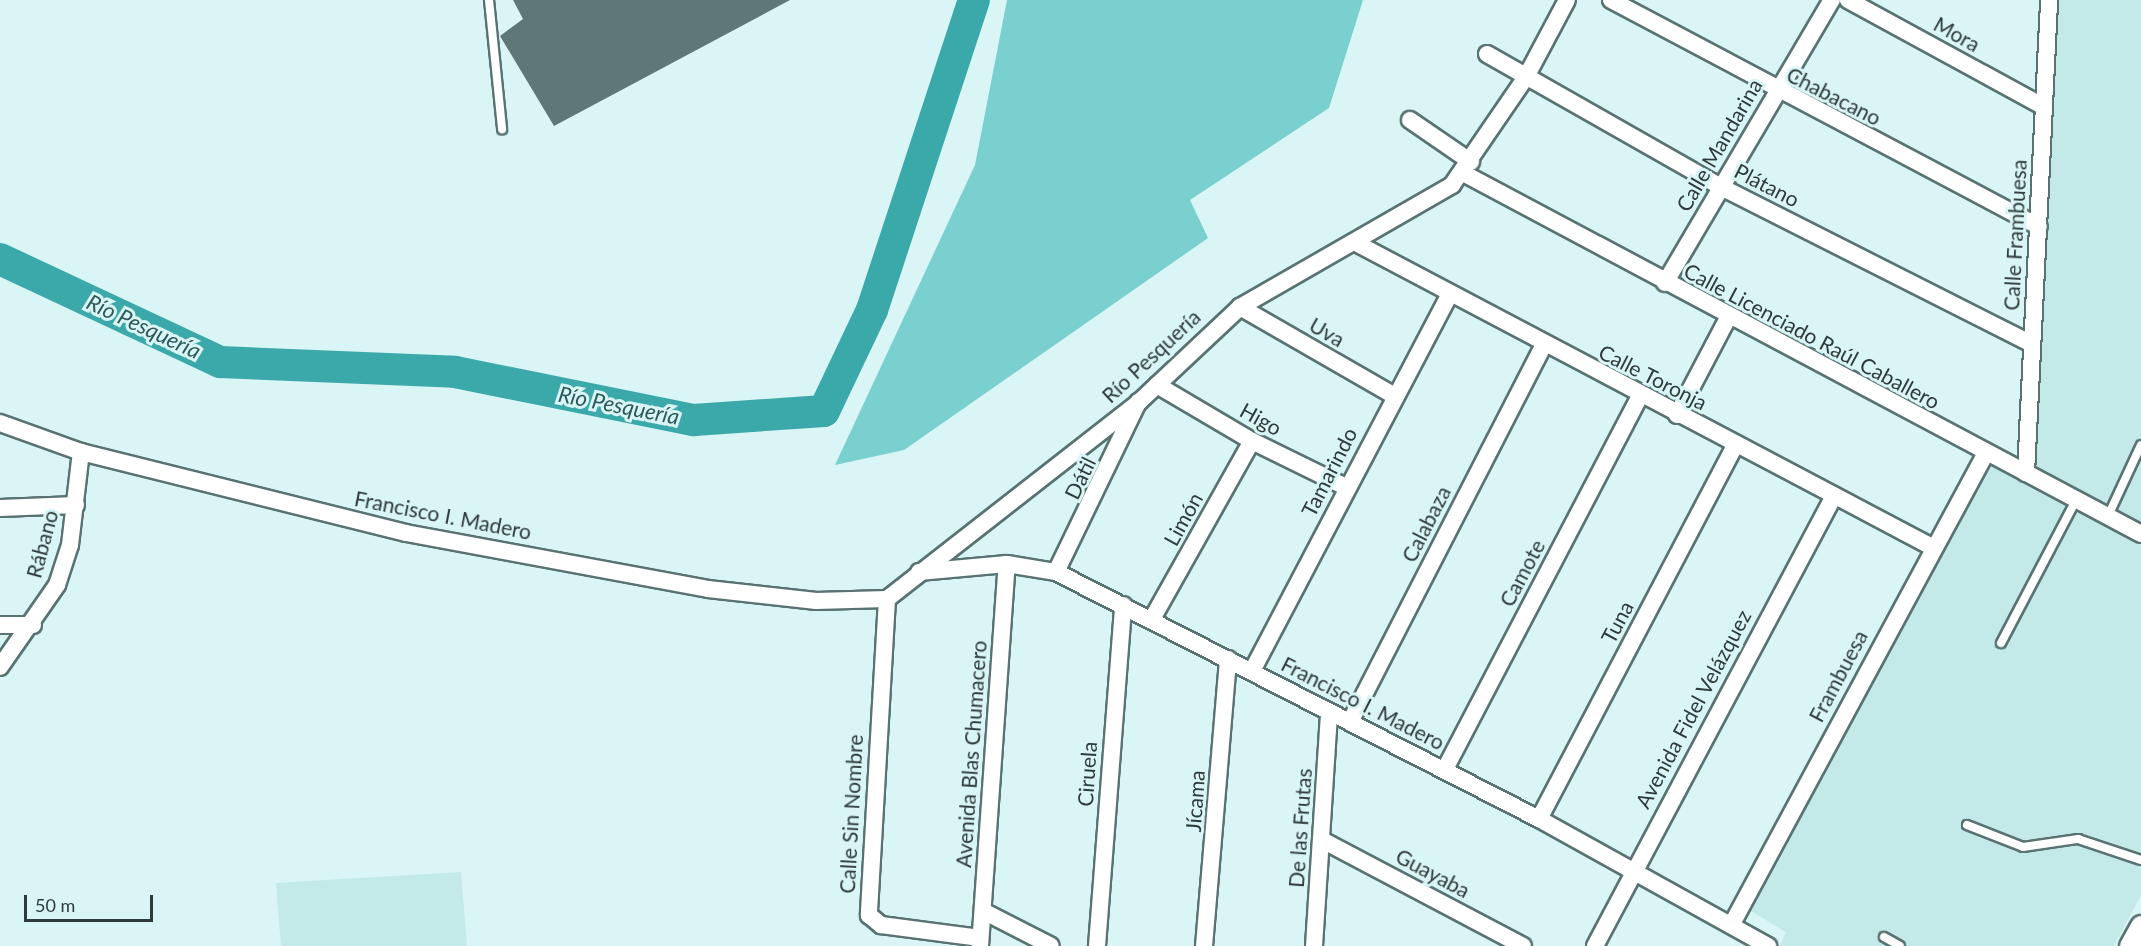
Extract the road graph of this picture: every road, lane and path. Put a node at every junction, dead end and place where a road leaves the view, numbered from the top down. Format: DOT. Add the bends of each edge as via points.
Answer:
graph roads {
  1 [pos="489,0"];
  2 [pos="1567,0"];
  3 [pos="1611,0"];
  4 [pos="1832,0"];
  5 [pos="1848,0"];
  6 [pos="2049,0"];
  7 [pos="1488,54"];
  8 [pos="1526,77"];
  9 [pos="1776,91"];
  10 [pos="2044,107"];
  11 [pos="1410,120"];
  12 [pos="502,129"];
  13 [pos="1467,168"];
  14 [pos="1721,187"];
  15 [pos="2039,227"];
  16 [pos="1356,243"];
  17 [pos="1665,284"];
  18 [pos="1449,295"];
  19 [pos="1239,307"];
  20 [pos="1728,318"];
  21 [pos="2032,344"];
  22 [pos="1543,346"];
  23 [pos="1157,385"];
  24 [pos="1393,395"];
  25 [pos="1640,396"];
  26 [pos="1139,402"];
  27 [pos="1677,415"];
  28 [pos="0,423"];
  29 [pos="1252,441"];
  30 [pos="2141,445"];
  31 [pos="1735,446"];
  32 [pos="81,452"];
  33 [pos="1986,453"];
  34 [pos="2026,473"];
  35 [pos="1346,487"];
  36 [pos="1834,495"];
  37 [pos="2076,500"];
  38 [pos="76,505"];
  39 [pos="0,508"];
  40 [pos="2108,516"];
  41 [pos="2141,534"];
  42 [pos="1932,547"];
  43 [pos="1006,564"];
  44 [pos="1056,572"];
  45 [pos="919,573"];
  46 [pos="887,599"];
  47 [pos="1123,605"];
  48 [pos="1152,619"];
  49 [pos="0,625"];
  50 [pos="33,625"];
  51 [pos="2001,643"];
  52 [pos="1228,659"];
  53 [pos="0,667"];
  54 [pos="1251,671"];
  55 [pos="1329,712"];
  56 [pos="1350,722"];
  57 [pos="1445,769"];
  58 [pos="1539,819"];
  59 [pos="1967,825"];
  60 [pos="1322,840"];
  61 [pos="2141,860"];
  62 [pos="1633,869"];
  63 [pos="983,911"];
  64 [pos="1734,922"];
  65 [pos="2141,926"];
  66 [pos="1884,937"];
  67 [pos="980,942"];
  68 [pos="1051,946"];
  69 [pos="1097,946"];
  70 [pos="1204,946"];
  71 [pos="1314,946"];
  72 [pos="1522,946"];
  73 [pos="1595,946"];
  74 [pos="1768,946"];
  75 [pos="1900,946"];
  76 [pos="2130,946"];
  1 -- 12 [label="lane"];
  2 -- 8 [label="street, Río Pesquería"];
  3 -- 9 [label="street, Chabacano"];
  4 -- 9 [label="street, Calle Mandarina"];
  5 -- 10 [label="street, Mora"];
  6 -- 10 [label="street, Calle Frambuesa"];
  7 -- 8 [label="street, Plátano"];
  8 -- 13 [label="street, Río Pesquería"];
  8 -- 14 [label="street, Plátano"];
  9 -- 14 [label="street, Calle Mandarina"];
  9 -- 15 [label="street, Chabacano"];
  10 -- 15 [label="street, Calle Frambuesa"];
  11 -- 13 [label="street, Calle Licenciado Raúl Caballero"];
  13 -- 16 [label="street, Río Pesquería" via="1441,194"];
  13 -- 17 [label="street, Calle Licenciado Raúl Caballero"];
  14 -- 17 [label="street, Calle Mandarina"];
  14 -- 21 [label="street, Plátano"];
  15 -- 21 [label="street, Calle Frambuesa"];
  16 -- 18 [label="street, Calle Toronja"];
  16 -- 19 [label="street, Río Pesquería"];
  17 -- 20 [label="street, Calle Licenciado Raúl Caballero"];
  18 -- 22 [label="street, Calle Toronja"];
  18 -- 24 [label="street, Tamarindo"];
  19 -- 23 [label="street, Río Pesquería"];
  19 -- 24 [label="street, Uva"];
  20 -- 27 [label="street"];
  20 -- 33 [label="street, Calle Licenciado Raúl Caballero"];
  21 -- 34 [label="street, Calle Frambuesa"];
  22 -- 25 [label="street, Calle Toronja"];
  22 -- 56 [label="street, Calabaza"];
  23 -- 26 [label="street, Río Pesquería"];
  23 -- 29 [label="street, Higo"];
  24 -- 35 [label="street, Tamarindo"];
  25 -- 27 [label="street, Calle Toronja"];
  25 -- 57 [label="street, Camote"];
  26 -- 44 [label="street, Dátil"];
  26 -- 45 [label="street, Río Pesquería"];
  27 -- 31 [label="street, Calle Toronja"];
  28 -- 32 [label="street, Francisco I. Madero"];
  29 -- 35 [label="street, Higo"];
  29 -- 48 [label="street, Limón"];
  30 -- 40 [label="lane"];
  31 -- 36 [label="street, Calle Toronja"];
  31 -- 58 [label="street, Tuna"];
  32 -- 38 [label="street, Rábano"];
  32 -- 46 [label="street, Francisco I. Madero" via="406,533 708,588 816,601"];
  33 -- 34 [label="street, Calle Licenciado Raúl Caballero"];
  33 -- 42 [label="street, Frambuesa"];
  34 -- 37 [label="street, Calle Licenciado Raúl Caballero"];
  35 -- 54 [label="street, Tamarindo"];
  36 -- 42 [label="street, Calle Toronja"];
  36 -- 62 [label="street, Avenida Fidel Velázquez"];
  37 -- 40 [label="street, Calle Licenciado Raúl Caballero"];
  37 -- 51 [label="lane"];
  38 -- 39 [label="street"];
  38 -- 50 [label="street, Rábano" via="65,565"];
  40 -- 41 [label="street, Calle Licenciado Raúl Caballero"];
  42 -- 64 [label="street, Frambuesa"];
  43 -- 44 [label="street, Francisco I. Madero"];
  43 -- 45 [label="street, Francisco I. Madero"];
  43 -- 63 [label="street, Avenida Blas Chumacero"];
  44 -- 47 [label="street, Francisco I. Madero"];
  45 -- 46 [label="street, Río Pesquería"];
  46 -- 67 [label="street, Calle Sin Nombre" via="869,915 881,925"];
  47 -- 48 [label="street, Francisco I. Madero"];
  47 -- 69 [label="street, Ciruela"];
  48 -- 52 [label="street, Francisco I. Madero"];
  49 -- 50 [label="street"];
  50 -- 53 [label="street, Rábano"];
  52 -- 54 [label="street, Francisco I. Madero"];
  52 -- 70 [label="street, Jícama"];
  54 -- 55 [label="street, Francisco I. Madero"];
  55 -- 56 [label="street, Francisco I. Madero"];
  55 -- 60 [label="street, De las Frutas"];
  56 -- 57 [label="street, Francisco I. Madero"];
  57 -- 58 [label="street, Francisco I. Madero"];
  58 -- 62 [label="street, Francisco I. Madero"];
  59 -- 61 [label="lane" via="2023,847 2078,839"];
  60 -- 71 [label="street, De las Frutas"];
  60 -- 72 [label="street, Guayaba"];
  62 -- 64 [label="street, Francisco I. Madero"];
  62 -- 73 [label="street, Avenida Fidel Velázquez"];
  63 -- 67 [label="street, Avenida Blas Chumacero"];
  63 -- 68 [label="street"];
  64 -- 74 [label="street, Francisco I. Madero"];
  65 -- 76 [label="street"];
  66 -- 75 [label="lane"];
}
